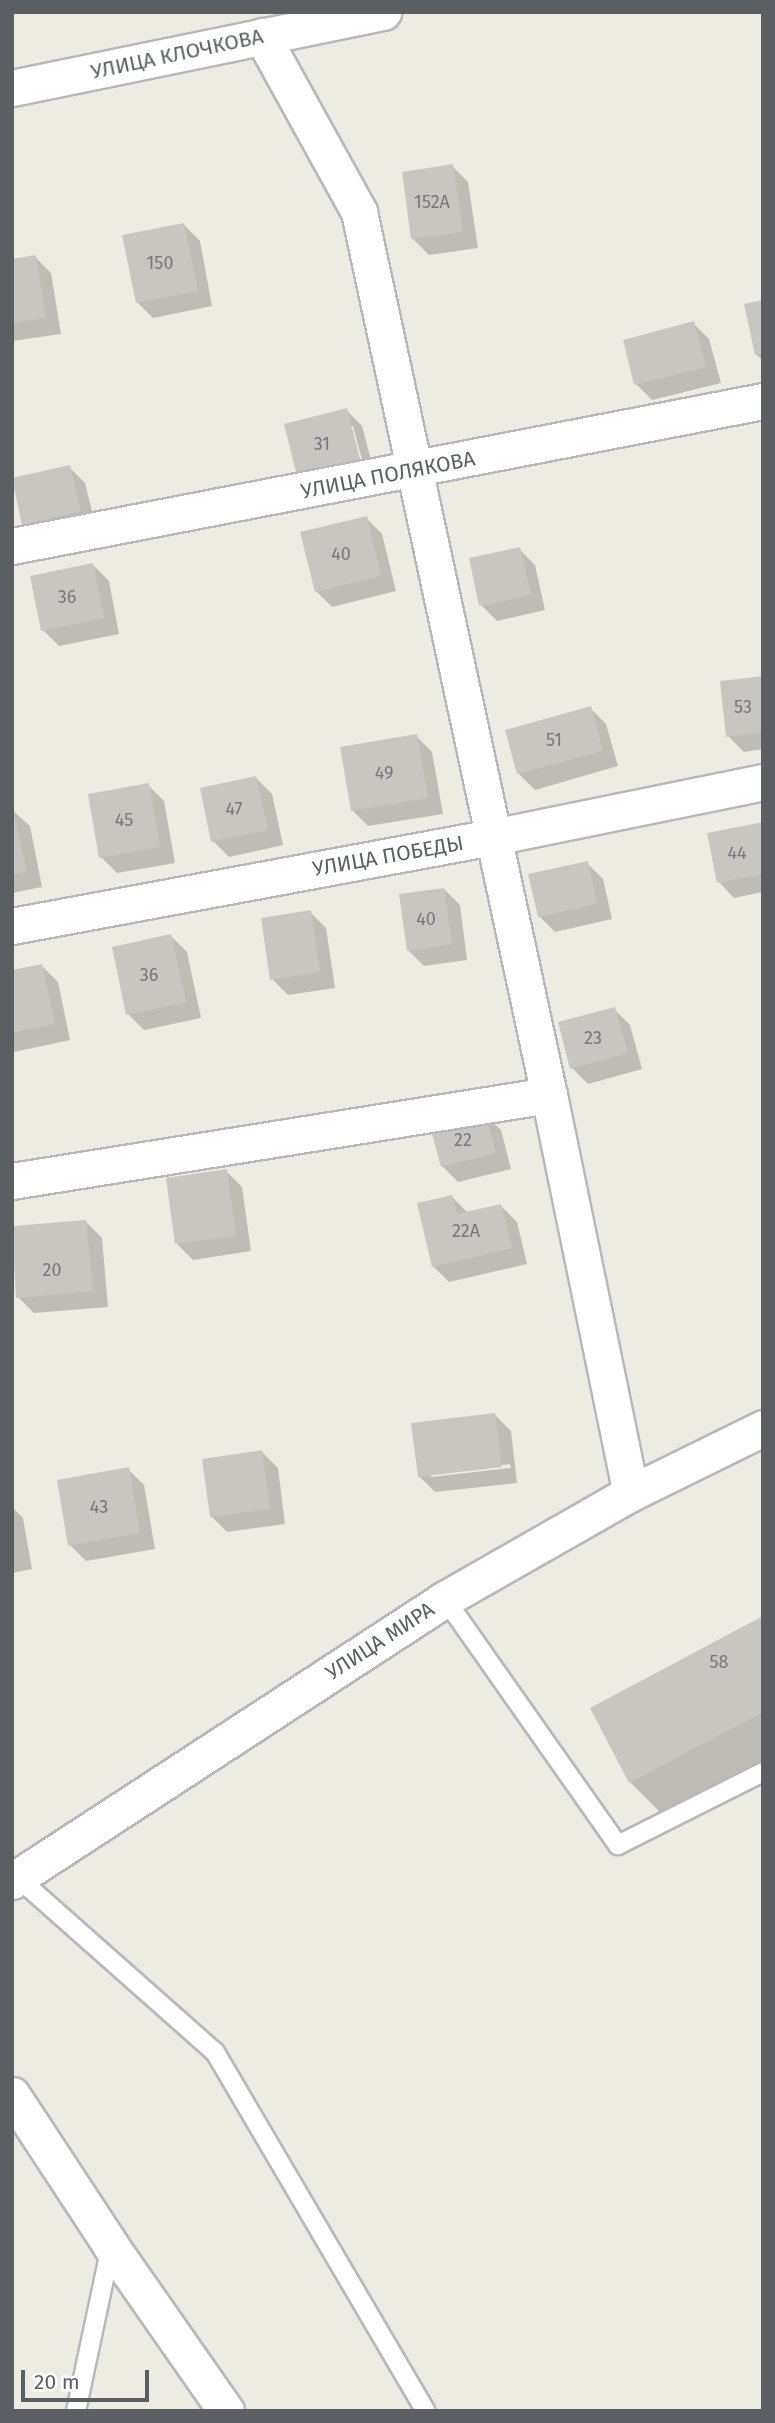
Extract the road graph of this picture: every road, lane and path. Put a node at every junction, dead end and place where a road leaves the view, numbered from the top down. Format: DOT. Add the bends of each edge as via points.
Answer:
graph roads {
  1 [pos="383,12"];
  2 [pos="262,36"];
  3 [pos="12,88"];
  4 [pos="763,401"];
  5 [pos="413,470"];
  6 [pos="12,546"];
  7 [pos="763,782"];
  8 [pos="493,837"];
  9 [pos="12,926"];
  10 [pos="549,1095"];
  11 [pos="12,1181"];
  12 [pos="763,1428"];
  13 [pos="631,1493"];
  14 [pos="445,1599"];
  15 [pos="763,1772"];
  16 [pos="15,1879"];
  17 [pos="12,2095"];
  18 [pos="111,2246"];
  19 [pos="76,2411"];
  20 [pos="226,2411"];
  21 [pos="426,2411"];
  1 -- 2 [label="street, УЛИЦА КЛОЧКОВА"];
  2 -- 3 [label="street, УЛИЦА КЛОЧКОВА"];
  2 -- 5 [label="street" via="359,212"];
  4 -- 5 [label="street, УЛИЦА ПОЛЯКОВА"];
  5 -- 6 [label="street, УЛИЦА ПОЛЯКОВА"];
  5 -- 8 [label="street"];
  7 -- 8 [label="street, УЛИЦА ПОБЕДЫ"];
  8 -- 9 [label="street, УЛИЦА ПОБЕДЫ"];
  8 -- 10 [label="street"];
  10 -- 11 [label="street"];
  10 -- 13 [label="street"];
  12 -- 13 [label="street, УЛИЦА МИРА"];
  13 -- 14 [label="street, УЛИЦА МИРА"];
  14 -- 15 [label="lane" via="618,1845"];
  14 -- 16 [label="street, УЛИЦА МИРА"];
  16 -- 21 [label="lane" via="215,2052"];
  17 -- 18 [label="street"];
  18 -- 19 [label="lane"];
  18 -- 20 [label="street"];
}
